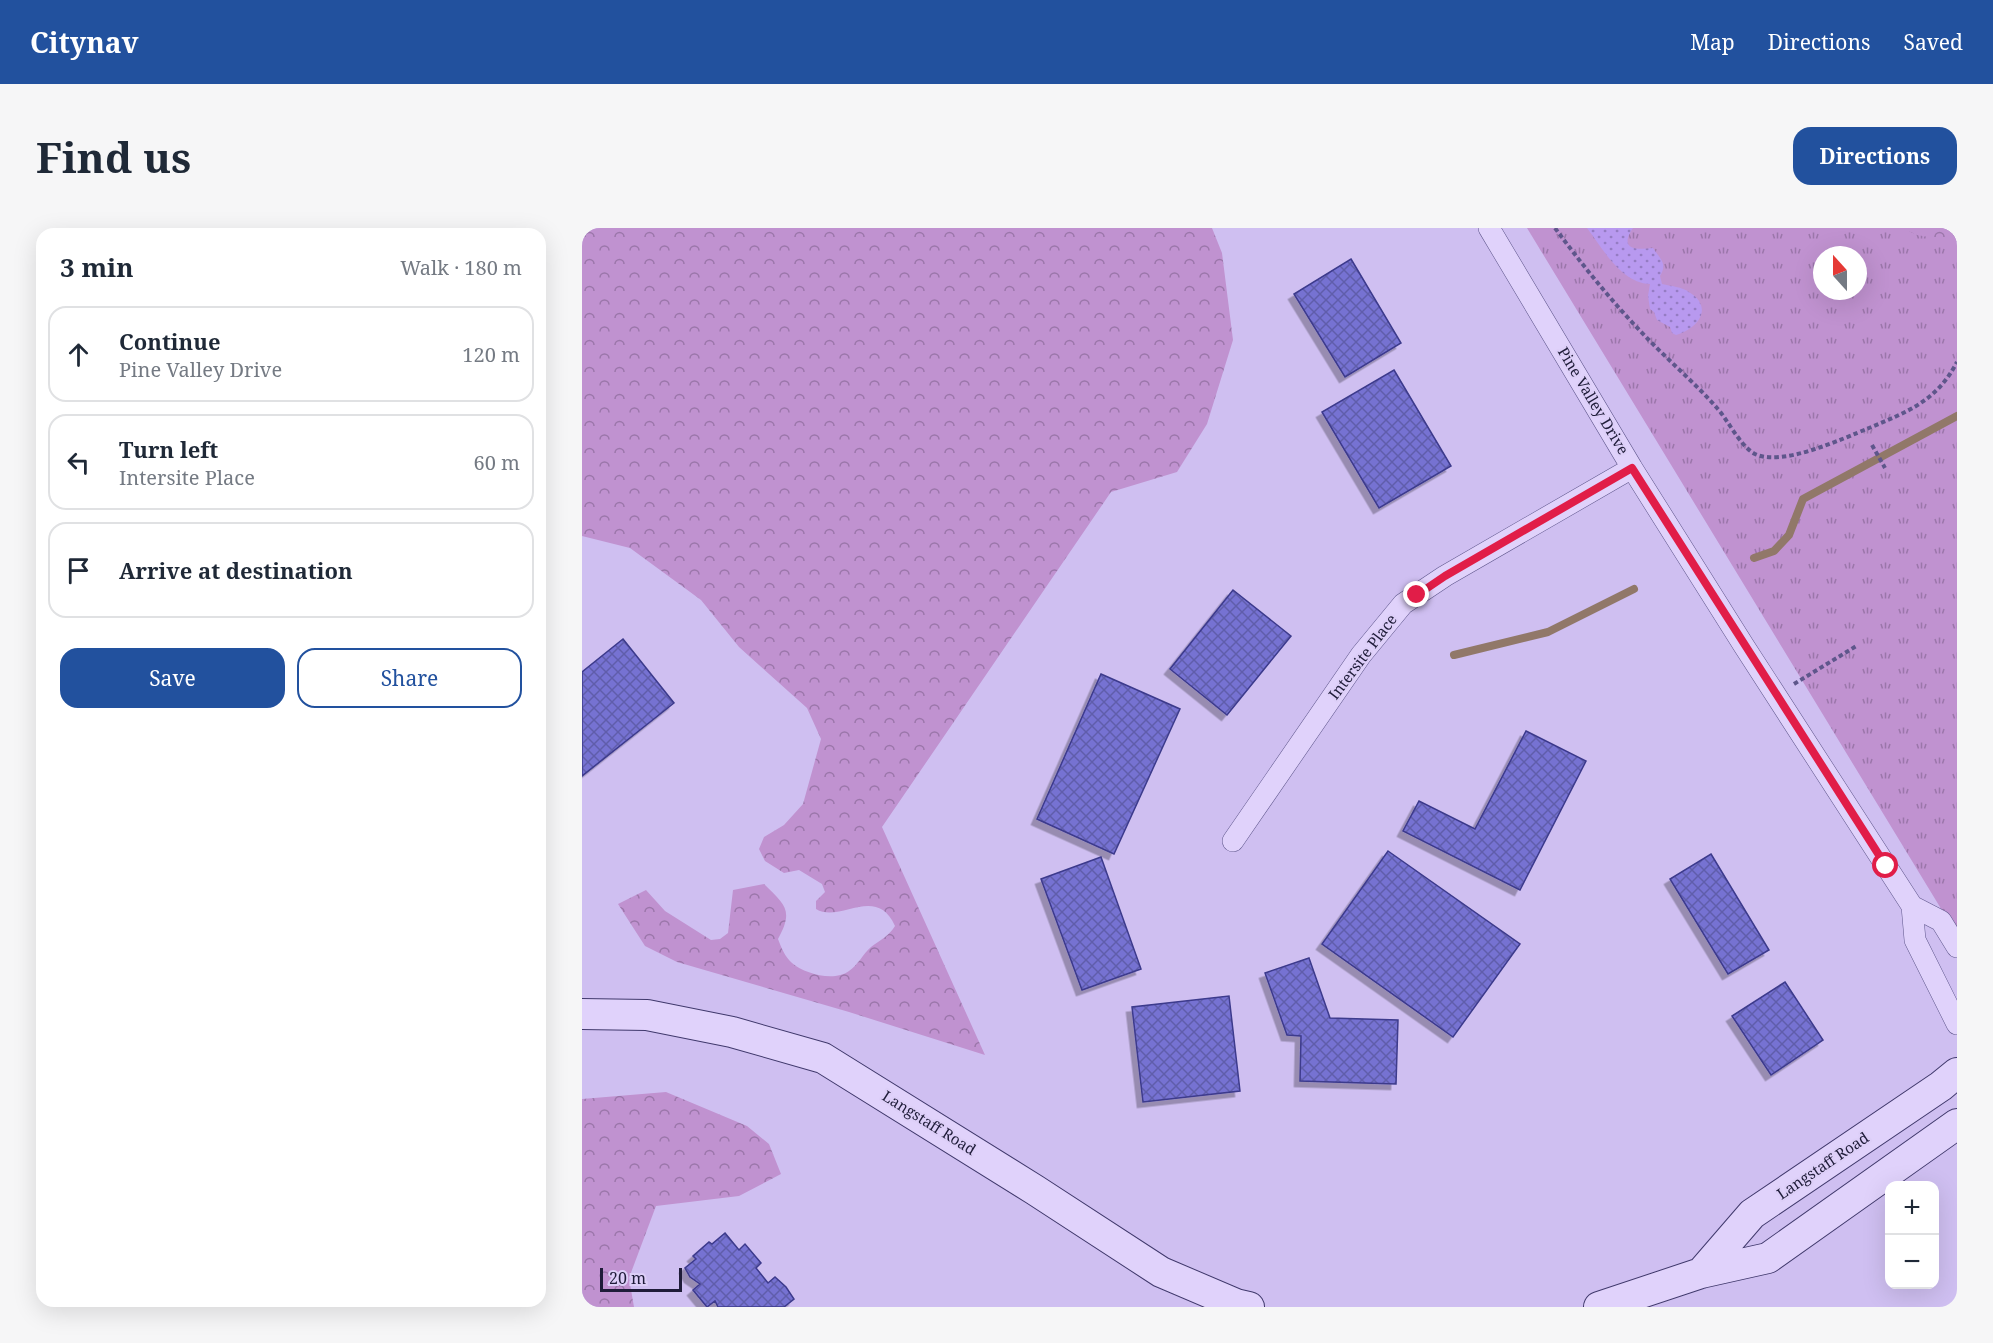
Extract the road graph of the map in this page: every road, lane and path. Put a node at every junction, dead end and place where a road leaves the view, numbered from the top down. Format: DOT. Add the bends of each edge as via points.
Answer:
graph roads {
  1 [pos="1490,228"];
  2 [pos="1555,228"];
  3 [pos="1957,362"];
  4 [pos="1872,445"];
  5 [pos="1632,468"];
  6 [pos="1885,468"];
  7 [pos="1858,645"];
  8 [pos="1791,686"];
  9 [pos="1233,841"];
  10 [pos="1912,906"];
  11 [pos="1957,946"];
  12 [pos="582,1014"];
  13 [pos="1957,1024"];
  14 [pos="1957,1073"];
  15 [pos="1957,1124"];
  16 [pos="1701,1273"];
  17 [pos="1249,1307"];
  18 [pos="1599,1307"];
  1 -- 5 [label="street, Pine Valley Drive"];
  2 -- 3 [label="path" via="1614,303 1718,409 1754,453 1772,458 1801,453 1877,425 1919,405 1940,388"];
  4 -- 6 [label="path"];
  5 -- 9 [label="street, Intersite Place" via="1403,604 1361,655"];
  5 -- 10 [label="street, Pine Valley Drive"];
  7 -- 8 [label="path"];
  10 -- 11 [label="street, Pine Valley Drive" via="1941,921"];
  10 -- 13 [label="street, Pine Valley Drive" via="1915,940"];
  12 -- 17 [label="main road, Langstaff Road" via="647,1015 732,1032 823,1058 1161,1272"];
  14 -- 16 [label="main road, Langstaff Road" via="1752,1214"];
  15 -- 16 [label="main road" via="1768,1258"];
  16 -- 18 [label="main road"];
}
